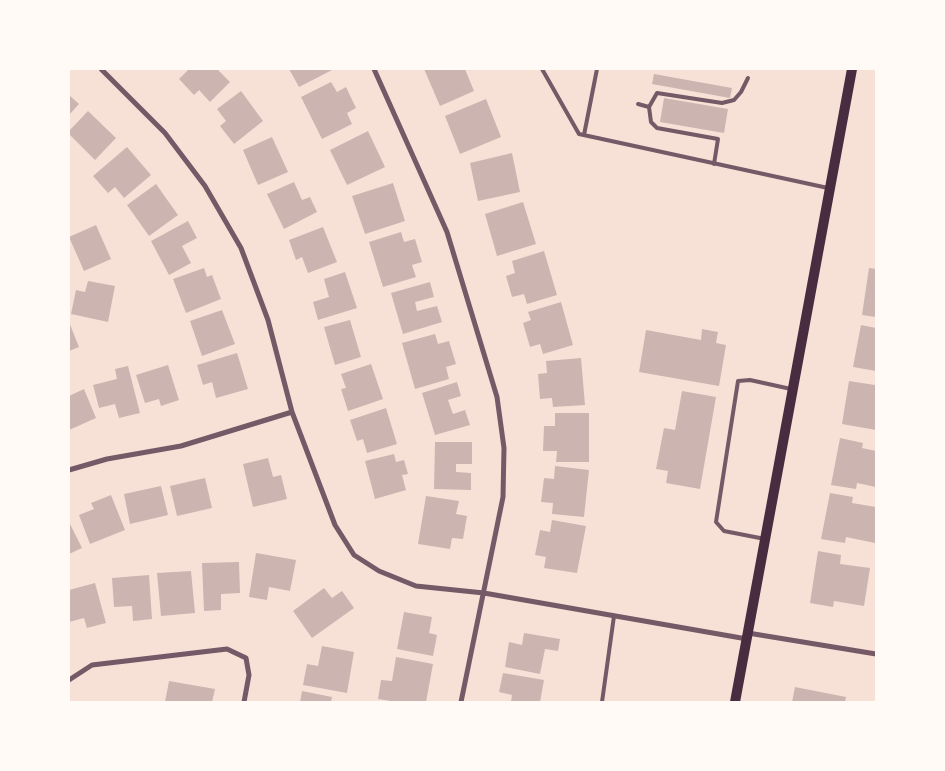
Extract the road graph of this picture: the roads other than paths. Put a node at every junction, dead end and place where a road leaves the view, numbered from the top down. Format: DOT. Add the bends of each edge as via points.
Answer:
graph roads {
  1 [pos="101,69"];
  2 [pos="374,69"];
  3 [pos="542,69"];
  4 [pos="597,69"];
  5 [pos="852,69"];
  6 [pos="748,78"];
  7 [pos="638,104"];
  8 [pos="649,107"];
  9 [pos="584,135"];
  10 [pos="714,164"];
  11 [pos="830,189"];
  12 [pos="793,389"];
  13 [pos="292,412"];
  14 [pos="69,470"];
  15 [pos="765,540"];
  16 [pos="484,593"];
  17 [pos="614,616"];
  18 [pos="747,636"];
  19 [pos="876,654"];
  20 [pos="69,680"];
  21 [pos="244,702"];
  22 [pos="461,702"];
  23 [pos="602,702"];
  24 [pos="735,702"];
  1 -- 13 [label="street" via="165,133 205,186 241,248 268,320"];
  2 -- 16 [label="street" via="447,232 497,396 504,448 503,497"];
  3 -- 9 [label="lane" via="579,134"];
  4 -- 9 [label="lane"];
  5 -- 11 [label="main road"];
  6 -- 8 [label="lane" via="734,100 722,103 657,93"];
  7 -- 8 [label="lane"];
  8 -- 10 [label="lane" via="651,122 657,128 718,139"];
  9 -- 10 [label="lane"];
  10 -- 11 [label="lane"];
  11 -- 12 [label="main road"];
  12 -- 15 [label="main road"];
  12 -- 15 [label="lane" via="738,380 716,522 724,531"];
  13 -- 14 [label="street" via="181,446 107,459"];
  13 -- 16 [label="street" via="335,525 354,555 379,571 416,586"];
  15 -- 18 [label="main road"];
  16 -- 17 [label="street"];
  16 -- 22 [label="street"];
  17 -- 18 [label="street"];
  17 -- 23 [label="lane"];
  18 -- 19 [label="street"];
  18 -- 24 [label="main road"];
  20 -- 21 [label="street" via="92,665 227,649 246,658 249,675"];
}
